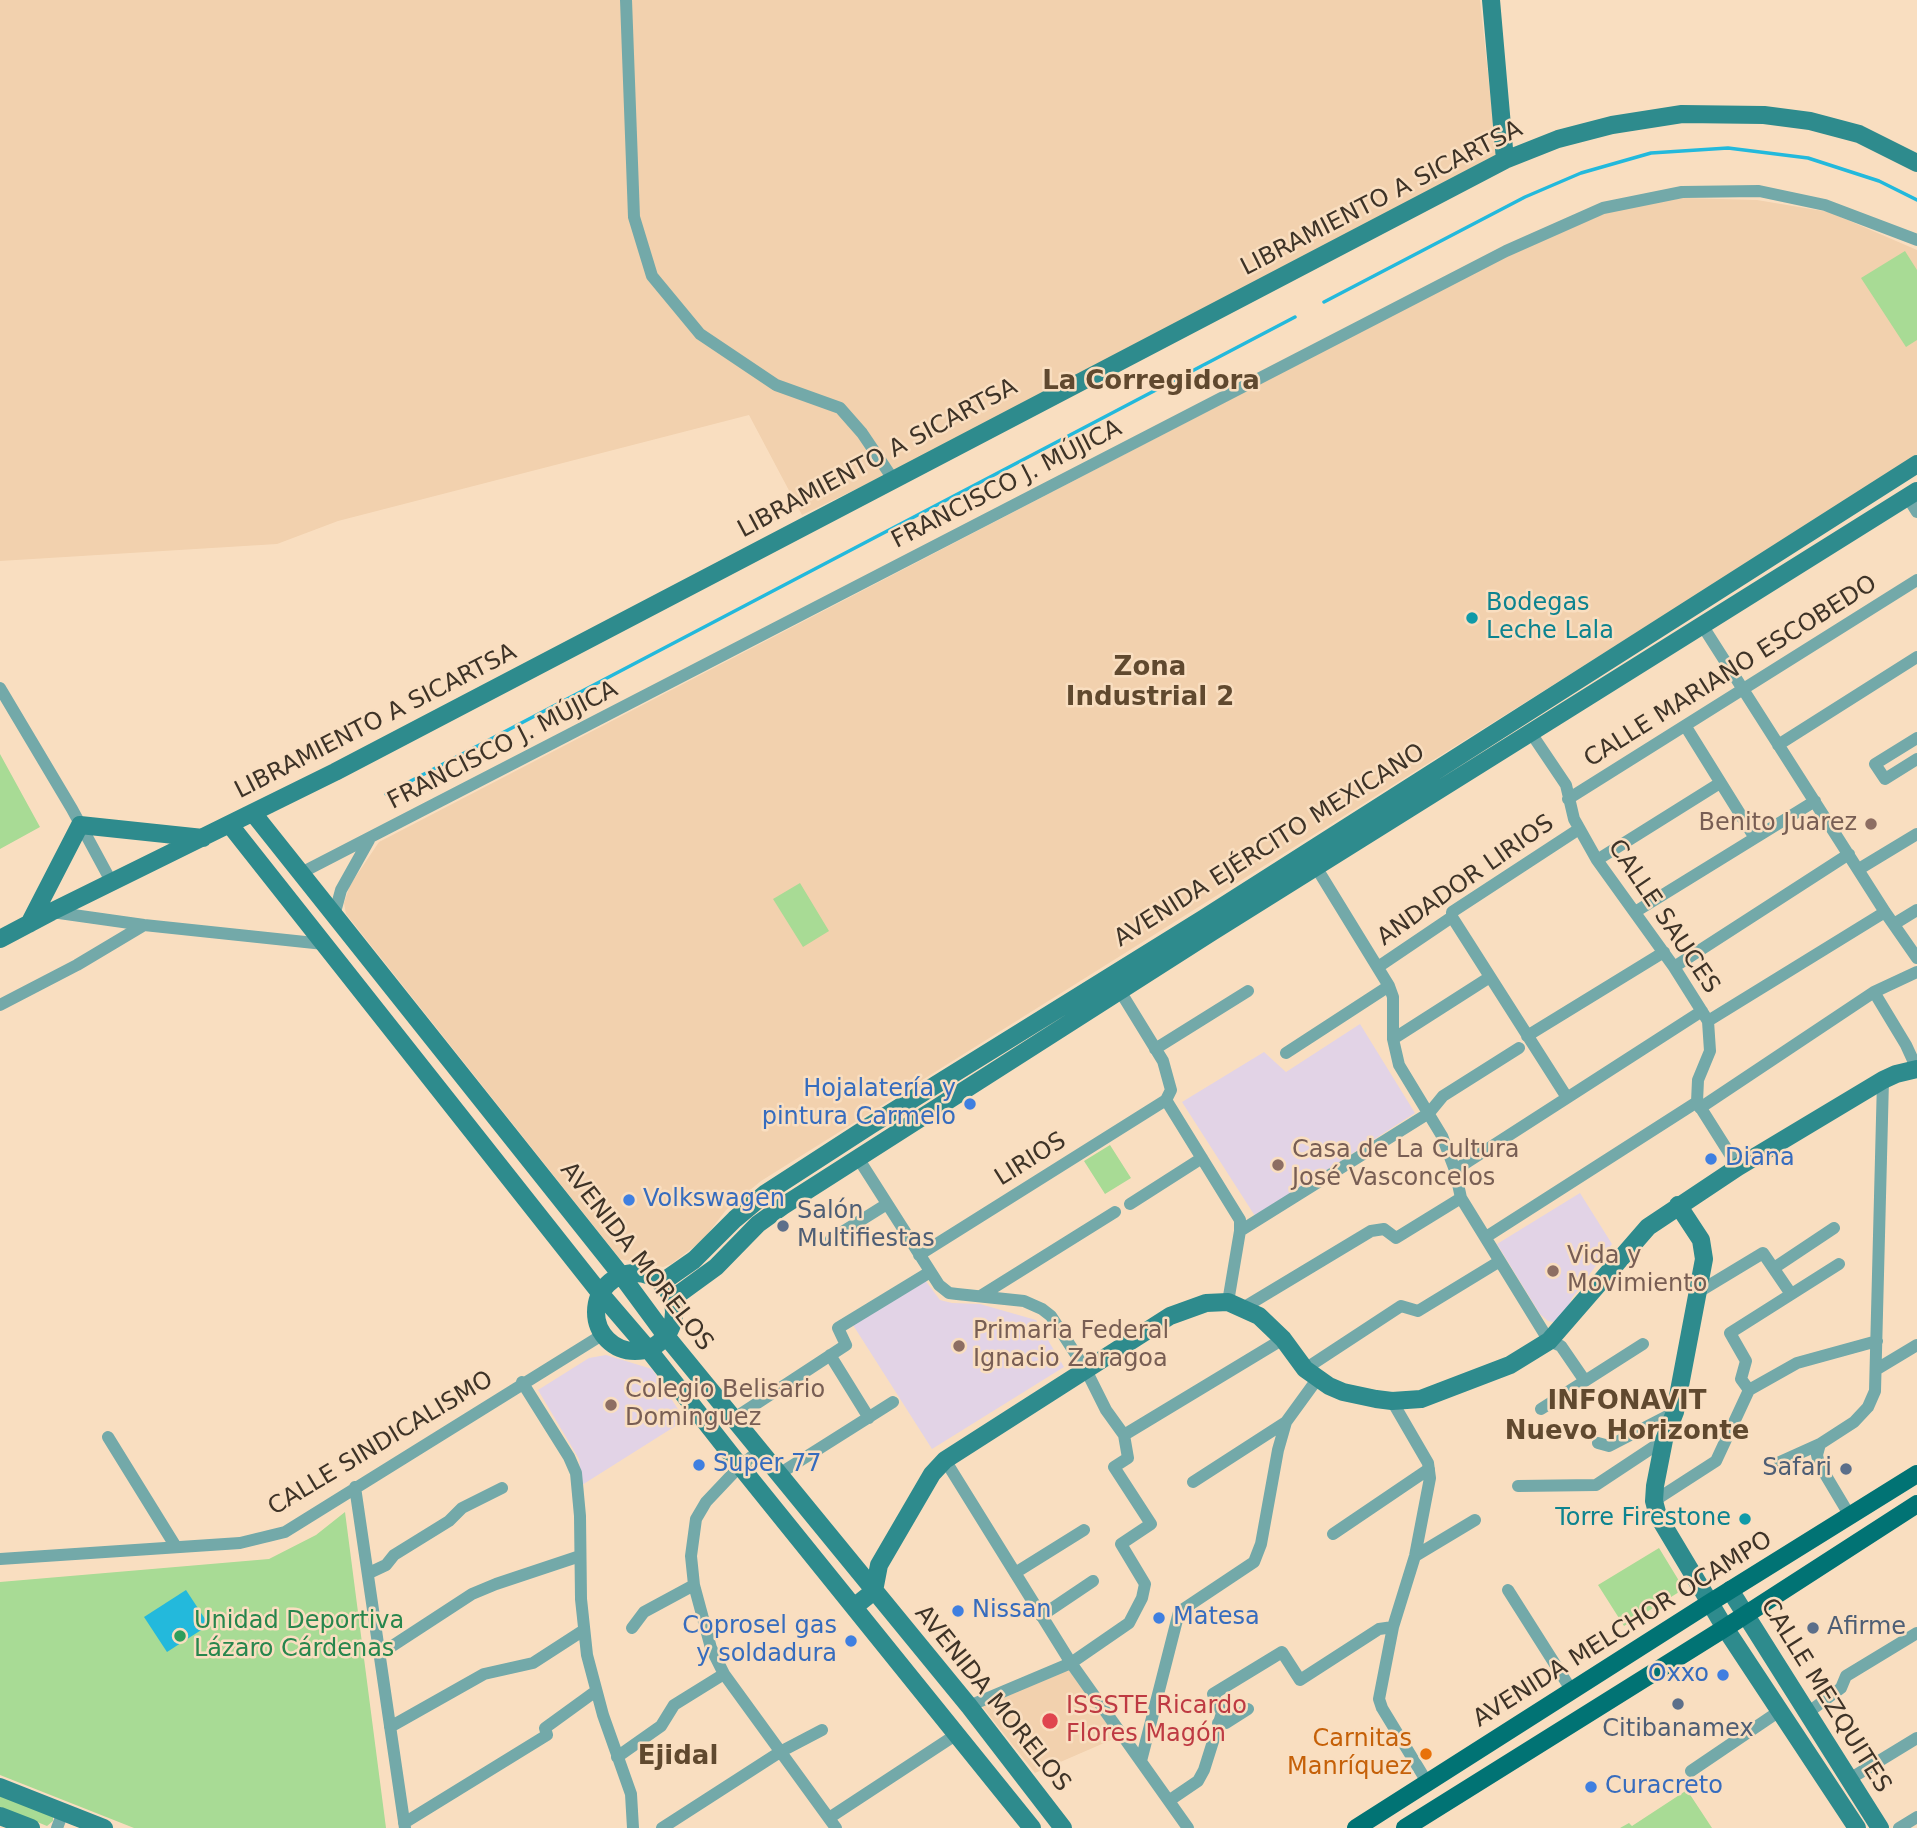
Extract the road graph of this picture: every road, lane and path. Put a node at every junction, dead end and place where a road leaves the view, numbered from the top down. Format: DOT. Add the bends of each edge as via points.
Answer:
graph roads {
  1 [pos="626,0"];
  2 [pos="1490,0"];
  3 [pos="1506,160"];
  4 [pos="1917,163"];
  5 [pos="1917,240"];
  6 [pos="1917,464"];
  7 [pos="893,479"];
  8 [pos="1912,493"];
  9 [pos="1917,512"];
  10 [pos="1837,514"];
  11 [pos="1849,532"];
  12 [pos="1917,580"];
  13 [pos="1702,625"];
  14 [pos="1620,653"];
  15 [pos="1917,657"];
  16 [pos="1632,669"];
  17 [pos="0,688"];
  18 [pos="1743,690"];
  19 [pos="1686,727"];
  20 [pos="1531,733"];
  21 [pos="1917,738"];
  22 [pos="1779,745"];
  23 [pos="1917,759"];
  24 [pos="1720,783"];
  25 [pos="1409,798"];
  26 [pos="1568,799"];
  27 [pos="1815,801"];
  28 [pos="253,813"];
  29 [pos="80,825"];
  30 [pos="230,825"];
  31 [pos="1579,829"];
  32 [pos="1917,834"];
  33 [pos="204,838"];
  34 [pos="1755,838"];
  35 [pos="369,839"];
  36 [pos="1849,854"];
  37 [pos="1597,860"];
  38 [pos="1316,867"];
  39 [pos="1858,870"];
  40 [pos="299,874"];
  41 [pos="112,883"];
  42 [pos="1917,910"];
  43 [pos="51,912"];
  44 [pos="1635,912"];
  45 [pos="1885,912"];
  46 [pos="334,916"];
  47 [pos="1452,917"];
  48 [pos="29,923"];
  49 [pos="1894,924"];
  50 [pos="145,925"];
  51 [pos="1208,925"];
  52 [pos="0,939"];
  53 [pos="324,944"];
  54 [pos="1664,952"];
  55 [pos="1917,958"];
  56 [pos="1378,967"];
  57 [pos="1674,967"];
  58 [pos="1917,972"];
  59 [pos="1490,977"];
  60 [pos="1390,986"];
  61 [pos="1120,991"];
  62 [pos="1248,991"];
  63 [pos="1874,992"];
  64 [pos="0,1005"];
  65 [pos="1705,1016"];
  66 [pos="426,1032"];
  67 [pos="1527,1035"];
  68 [pos="1393,1039"];
  69 [pos="405,1048"];
  70 [pos="1519,1048"];
  71 [pos="1155,1049"];
  72 [pos="1286,1053"];
  73 [pos="976,1059"];
  74 [pos="1917,1069"];
  75 [pos="986,1076"];
  76 [pos="1883,1080"];
  77 [pos="1566,1096"];
  78 [pos="1166,1100"];
  79 [pos="1698,1105"];
  80 [pos="1429,1113"];
  81 [pos="858,1158"];
  82 [pos="1202,1158"];
  83 [pos="1738,1167"];
  84 [pos="1455,1170"];
  85 [pos="792,1176"];
  86 [pos="803,1193"];
  87 [pos="1461,1198"];
  88 [pos="757,1200"];
  89 [pos="887,1204"];
  90 [pos="1130,1204"];
  91 [pos="1678,1205"];
  92 [pos="1115,1212"];
  93 [pos="769,1216"];
  94 [pos="1834,1228"];
  95 [pos="1240,1231"];
  96 [pos="1486,1237"];
  97 [pos="831,1240"];
  98 [pos="919,1255"];
  99 [pos="1500,1261"];
  100 [pos="1839,1264"];
  101 [pos="1774,1268"];
  102 [pos="930,1272"];
  103 [pos="621,1275"];
  104 [pos="661,1283"];
  105 [pos="1700,1291"];
  106 [pos="600,1293"];
  107 [pos="1791,1294"];
  108 [pos="982,1295"];
  109 [pos="672,1299"];
  110 [pos="1236,1305"];
  111 [pos="602,1335"];
  112 [pos="666,1336"];
  113 [pos="1283,1339"];
  114 [pos="1549,1341"];
  115 [pos="1877,1341"];
  116 [pos="1643,1344"];
  117 [pos="1917,1345"];
  118 [pos="648,1349"];
  119 [pos="830,1355"];
  120 [pos="1877,1369"];
  121 [pos="1086,1370"];
  122 [pos="1312,1373"];
  123 [pos="1585,1381"];
  124 [pos="523,1382"];
  125 [pos="1749,1391"];
  126 [pos="1392,1401"];
  127 [pos="893,1402"];
  128 [pos="1541,1409"];
  129 [pos="1675,1412"];
  130 [pos="869,1418"];
  131 [pos="733,1419"];
  132 [pos="1286,1422"];
  133 [pos="1124,1435"];
  134 [pos="108,1437"];
  135 [pos="1664,1440"];
  136 [pos="1598,1443"];
  137 [pos="1820,1444"];
  138 [pos="759,1451"];
  139 [pos="945,1460"];
  140 [pos="1780,1462"];
  141 [pos="740,1466"];
  142 [pos="1429,1469"];
  143 [pos="779,1474"];
  144 [pos="1917,1474"];
  145 [pos="1193,1482"];
  146 [pos="1518,1486"];
  147 [pos="355,1487"];
  148 [pos="502,1488"];
  149 [pos="1654,1501"];
  150 [pos="1917,1504"];
  151 [pos="1850,1516"];
  152 [pos="1475,1520"];
  153 [pos="1084,1530"];
  154 [pos="1333,1534"];
  155 [pos="176,1547"];
  156 [pos="580,1556"];
  157 [pos="1415,1556"];
  158 [pos="0,1559"];
  159 [pos="369,1573"];
  160 [pos="1014,1573"];
  161 [pos="1093,1581"];
  162 [pos="694,1584"];
  163 [pos="1508,1590"];
  164 [pos="1730,1590"];
  165 [pos="874,1591"];
  166 [pos="1711,1602"];
  167 [pos="854,1607"];
  168 [pos="1745,1615"];
  169 [pos="1041,1616"];
  170 [pos="1394,1627"];
  171 [pos="632,1628"];
  172 [pos="1725,1628"];
  173 [pos="584,1630"];
  174 [pos="1917,1633"];
  175 [pos="380,1654"];
  176 [pos="1626,1656"];
  177 [pos="1071,1663"];
  178 [pos="724,1674"];
  179 [pos="1642,1680"];
  180 [pos="596,1691"];
  181 [pos="1572,1691"];
  182 [pos="969,1706"];
  183 [pos="1248,1709"];
  184 [pos="1781,1710"];
  185 [pos="1806,1714"];
  186 [pos="1218,1723"];
  187 [pos="390,1727"];
  188 [pos="822,1730"];
  189 [pos="957,1734"];
  190 [pos="1917,1738"];
  191 [pos="780,1752"];
  192 [pos="617,1757"];
  193 [pos="1141,1761"];
  194 [pos="1690,1771"];
  195 [pos="1849,1780"];
  196 [pos="1427,1782"];
  197 [pos="0,1787"];
  198 [pos="1170,1800"];
  199 [pos="0,1816"];
  200 [pos="1917,1817"];
  201 [pos="60,1820"];
  202 [pos="832,1823"];
  203 [pos="405,1826"];
  204 [pos="31,1828"];
  205 [pos="104,1828"];
  206 [pos="633,1828"];
  207 [pos="662,1828"];
  208 [pos="1032,1828"];
  209 [pos="1063,1828"];
  210 [pos="1188,1828"];
  211 [pos="1356,1828"];
  212 [pos="1405,1828"];
  213 [pos="1857,1828"];
  214 [pos="1880,1828"];
  215 [pos="1899,1828"];
  1 -- 7 [label="street" via="634,217 652,276 700,334 776,385 840,408"];
  2 -- 3 [label="street"];
  3 -- 4 [label="street, LIBRAMIENTO A SICARTSA" via="1558,139 1682,114 1765,115 1810,121 1859,134"];
  3 -- 7 [label="street, LIBRAMIENTO A SICARTSA"];
  5 -- 35 [label="street, FRANCISCO J. MÚJICA" via="1825,205 1759,191 1682,192 1603,208 1482,263"];
  6 -- 10 [label="street, AVENIDA EJÉRCITO MEXICANO"];
  7 -- 28 [label="street, LIBRAMIENTO A SICARTSA"];
  8 -- 9 [label="street"];
  8 -- 11 [label="street, AVENIDA EJÉRCITO MEXICANO"];
  10 -- 11 [label="street"];
  10 -- 14 [label="street, AVENIDA EJÉRCITO MEXICANO"];
  11 -- 13 [label="street, AVENIDA EJÉRCITO MEXICANO"];
  12 -- 18 [label="street, CALLE MARIANO ESCOBEDO"];
  13 -- 16 [label="street, AVENIDA EJÉRCITO MEXICANO"];
  13 -- 18 [label="street"];
  14 -- 16 [label="street"];
  14 -- 25 [label="street, AVENIDA EJÉRCITO MEXICANO"];
  15 -- 22 [label="street"];
  16 -- 20 [label="street, AVENIDA EJÉRCITO MEXICANO"];
  17 -- 29 [label="street"];
  18 -- 19 [label="street, CALLE MARIANO ESCOBEDO"];
  18 -- 22 [label="street"];
  19 -- 24 [label="street"];
  19 -- 26 [label="street, CALLE MARIANO ESCOBEDO"];
  20 -- 25 [label="street, AVENIDA EJÉRCITO MEXICANO"];
  20 -- 26 [label="street, CALLE SAUCES" via="1566,785"];
  21 -- 23 [label="street" via="1875,764 1885,779"];
  22 -- 27 [label="street"];
  24 -- 34 [label="street"];
  24 -- 37 [label="street"];
  25 -- 38 [label="street, AVENIDA EJÉRCITO MEXICANO"];
  25 -- 51 [label="street, AVENIDA EJÉRCITO MEXICANO"];
  26 -- 31 [label="street, CALLE SAUCES"];
  27 -- 34 [label="street"];
  27 -- 36 [label="street"];
  28 -- 30 [label="street, LIBRAMIENTO A SICARTSA"];
  28 -- 40 [label="street, AVENIDA MORELOS"];
  29 -- 33 [label="street"];
  29 -- 41 [label="street"];
  29 -- 48 [label="street"];
  30 -- 33 [label="street, LIBRAMIENTO A SICARTSA"];
  30 -- 53 [label="street, AVENIDA MORELOS"];
  31 -- 37 [label="street, CALLE SAUCES"];
  31 -- 47 [label="street, ANDADOR LIRIOS" via="1452,912"];
  32 -- 39 [label="street"];
  33 -- 41 [label="street, LIBRAMIENTO A SICARTSA"];
  34 -- 44 [label="street"];
  35 -- 40 [label="street, FRANCISCO J. MÚJICA"];
  35 -- 46 [label="street, FRANCISCO J. MÚJICA" via="341,890"];
  36 -- 39 [label="street"];
  36 -- 57 [label="street"];
  37 -- 44 [label="street, CALLE SAUCES"];
  38 -- 51 [label="street, AVENIDA EJÉRCITO MEXICANO"];
  38 -- 56 [label="street"];
  39 -- 45 [label="street"];
  40 -- 46 [label="street, AVENIDA MORELOS"];
  41 -- 43 [label="street, LIBRAMIENTO A SICARTSA"];
  42 -- 49 [label="street"];
  43 -- 48 [label="street, LIBRAMIENTO A SICARTSA"];
  43 -- 50 [label="street"];
  44 -- 54 [label="street, CALLE SAUCES"];
  45 -- 49 [label="street"];
  45 -- 65 [label="street"];
  46 -- 66 [label="street, AVENIDA MORELOS"];
  47 -- 56 [label="street, ANDADOR LIRIOS"];
  47 -- 59 [label="street"];
  48 -- 52 [label="street, LIBRAMIENTO A SICARTSA"];
  49 -- 55 [label="street"];
  50 -- 53 [label="street"];
  50 -- 64 [label="street"];
  51 -- 61 [label="street, AVENIDA EJÉRCITO MEXICANO"];
  51 -- 73 [label="street, AVENIDA EJÉRCITO MEXICANO"];
  53 -- 69 [label="street, AVENIDA MORELOS"];
  54 -- 57 [label="street, CALLE SAUCES"];
  54 -- 67 [label="street"];
  56 -- 60 [label="street"];
  57 -- 65 [label="street, CALLE SAUCES"];
  58 -- 63 [label="street"];
  59 -- 67 [label="street"];
  59 -- 68 [label="street"];
  60 -- 68 [label="street"];
  60 -- 72 [label="street"];
  61 -- 71 [label="street"];
  61 -- 75 [label="street, AVENIDA EJÉRCITO MEXICANO"];
  62 -- 71 [label="street"];
  63 -- 74 [label="street"];
  63 -- 79 [label="street"];
  65 -- 77 [label="street"];
  65 -- 79 [label="street, CALLE SAUCES" via="1710,1051 1698,1080"];
  66 -- 69 [label="street"];
  66 -- 103 [label="street, AVENIDA MORELOS"];
  67 -- 77 [label="street"];
  68 -- 80 [label="street" via="1399,1065"];
  69 -- 106 [label="street, AVENIDA MORELOS"];
  70 -- 80 [label="street" via="1443,1096"];
  71 -- 78 [label="street" via="1171,1090"];
  73 -- 75 [label="street"];
  73 -- 85 [label="street, AVENIDA EJÉRCITO MEXICANO"];
  74 -- 76 [label="street"];
  75 -- 81 [label="street, AVENIDA EJÉRCITO MEXICANO"];
  76 -- 83 [label="street"];
  76 -- 115 [label="street"];
  77 -- 84 [label="street"];
  78 -- 82 [label="street"];
  78 -- 98 [label="street, LIRIOS"];
  79 -- 83 [label="street"];
  79 -- 96 [label="street"];
  80 -- 84 [label="street"];
  80 -- 95 [label="street"];
  81 -- 86 [label="street, AVENIDA EJÉRCITO MEXICANO"];
  81 -- 89 [label="street"];
  82 -- 90 [label="street"];
  82 -- 95 [label="street" via="1238,1215"];
  83 -- 91 [label="street"];
  84 -- 87 [label="street"];
  85 -- 86 [label="street"];
  85 -- 88 [label="street, AVENIDA EJÉRCITO MEXICANO"];
  86 -- 93 [label="street, AVENIDA EJÉRCITO MEXICANO"];
  87 -- 96 [label="street"];
  87 -- 110 [label="street" via="1396,1238 1384,1229 1371,1231"];
  88 -- 93 [label="street"];
  88 -- 104 [label="street, AVENIDA EJÉRCITO MEXICANO" via="694,1260"];
  89 -- 97 [label="street"];
  89 -- 98 [label="street"];
  91 -- 105 [label="street" via="1701,1240"];
  91 -- 114 [label="street" via="1648,1227"];
  92 -- 108 [label="street"];
  93 -- 109 [label="street, AVENIDA EJÉRCITO MEXICANO" via="716,1267"];
  94 -- 101 [label="street"];
  95 -- 110 [label="street"];
  96 -- 99 [label="street"];
  98 -- 102 [label="street"];
  99 -- 114 [label="street"];
  99 -- 122 [label="street" via="1418,1311 1401,1306"];
  100 -- 107 [label="street"];
  101 -- 105 [label="street" via="1763,1253"];
  101 -- 107 [label="street"];
  102 -- 108 [label="street" via="949,1293"];
  102 -- 119 [label="street" via="838,1328 846,1345"];
  103 -- 104 [label="street" via="642,1274"];
  103 -- 106 [label="street"];
  103 -- 112 [label="street, AVENIDA MORELOS"];
  104 -- 109 [label="street"];
  105 -- 129 [label="street"];
  106 -- 111 [label="street" via="595,1314"];
  106 -- 118 [label="street, AVENIDA MORELOS"];
  107 -- 125 [label="street" via="1730,1333 1746,1360 1741,1379"];
  108 -- 121 [label="street" via="1024,1301 1042,1309"];
  109 -- 112 [label="street" via="674,1314"];
  110 -- 113 [label="street" via="1259,1316"];
  110 -- 121 [label="street" via="1206,1303 1185,1309"];
  111 -- 118 [label="street" via="623,1350"];
  111 -- 124 [label="street, CALLE SINDICALISMO"];
  112 -- 118 [label="street"];
  112 -- 131 [label="street, AVENIDA MORELOS"];
  113 -- 122 [label="street"];
  113 -- 133 [label="street"];
  114 -- 123 [label="street" via="1561,1346"];
  114 -- 126 [label="street" via="1510,1365 1421,1399"];
  115 -- 120 [label="street"];
  115 -- 125 [label="street" via="1797,1363"];
  116 -- 123 [label="street"];
  117 -- 120 [label="street"];
  118 -- 141 [label="street, AVENIDA MORELOS"];
  119 -- 130 [label="street"];
  119 -- 131 [label="street"];
  120 -- 137 [label="street" via="1868,1407"];
  121 -- 133 [label="street"];
  121 -- 139 [label="street"];
  122 -- 126 [label="street" via="1343,1392"];
  122 -- 132 [label="street"];
  123 -- 128 [label="street"];
  124 -- 147 [label="street, CALLE SINDICALISMO"];
  124 -- 156 [label="street" via="576,1473"];
  125 -- 149 [label="street" via="1716,1461"];
  126 -- 142 [label="street"];
  127 -- 130 [label="street"];
  129 -- 135 [label="street"];
  129 -- 136 [label="street" via="1608,1446"];
  130 -- 143 [label="street"];
  131 -- 138 [label="street, AVENIDA MORELOS"];
  132 -- 145 [label="street"];
  132 -- 193 [label="street" via="1254,1562 1179,1612"];
  133 -- 177 [label="street" via="1128,1458 1114,1468 1151,1524 1121,1544 1145,1584 1142,1598 1129,1623"];
  134 -- 155 [label="street"];
  135 -- 146 [label="street" via="1596,1485"];
  135 -- 149 [label="street"];
  137 -- 140 [label="street"];
  137 -- 151 [label="street" via="1819,1464"];
  138 -- 141 [label="street"];
  138 -- 143 [label="street, AVENIDA MORELOS"];
  139 -- 160 [label="street"];
  139 -- 165 [label="street" via="879,1564"];
  141 -- 162 [label="street" via="696,1519 691,1556"];
  141 -- 167 [label="street, AVENIDA MORELOS"];
  142 -- 154 [label="street"];
  142 -- 157 [label="street"];
  143 -- 165 [label="street, AVENIDA MORELOS"];
  144 -- 151 [label="main road, AVENIDA MELCHOR OCAMPO"];
  147 -- 155 [label="street, CALLE SINDICALISMO" via="285,1532 240,1543"];
  147 -- 159 [label="street"];
  148 -- 159 [label="street" via="462,1508"];
  149 -- 166 [label="street, CALLE MEZQUITES" via="1663,1527"];
  150 -- 168 [label="main road, AVENIDA MELCHOR OCAMPO"];
  151 -- 164 [label="main road, AVENIDA MELCHOR OCAMPO"];
  152 -- 157 [label="street"];
  153 -- 160 [label="street"];
  155 -- 158 [label="street, CALLE SINDICALISMO"];
  156 -- 173 [label="street"];
  156 -- 175 [label="street" via="472,1594"];
  157 -- 170 [label="street"];
  159 -- 175 [label="street"];
  160 -- 169 [label="street"];
  161 -- 169 [label="street"];
  162 -- 171 [label="street" via="644,1612"];
  162 -- 178 [label="street" via="711,1648"];
  163 -- 181 [label="street"];
  164 -- 166 [label="main road, AVENIDA MELCHOR OCAMPO"];
  164 -- 168 [label="street, CALLE MEZQUITES"];
  165 -- 167 [label="street"];
  165 -- 182 [label="street, AVENIDA MORELOS"];
  166 -- 172 [label="street, CALLE MEZQUITES"];
  166 -- 176 [label="main road, AVENIDA MELCHOR OCAMPO"];
  167 -- 189 [label="street, AVENIDA MORELOS"];
  168 -- 172 [label="main road, AVENIDA MELCHOR OCAMPO"];
  168 -- 185 [label="street, CALLE MEZQUITES"];
  169 -- 177 [label="street"];
  170 -- 186 [label="street" via="1379,1629 1300,1680 1282,1652 1213,1694 1222,1713"];
  170 -- 196 [label="street" via="1379,1699"];
  172 -- 179 [label="main road, AVENIDA MELCHOR OCAMPO"];
  172 -- 184 [label="street, CALLE MEZQUITES"];
  173 -- 180 [label="street"];
  173 -- 187 [label="street" via="533,1663 484,1674"];
  174 -- 185 [label="street" via="1846,1676 1842,1688"];
  175 -- 187 [label="street"];
  176 -- 179 [label="main road"];
  176 -- 181 [label="main road, AVENIDA MELCHOR OCAMPO"];
  177 -- 182 [label="street"];
  177 -- 193 [label="street"];
  178 -- 191 [label="street"];
  178 -- 192 [label="street" via="674,1705 662,1726"];
  179 -- 212 [label="main road, AVENIDA MELCHOR OCAMPO"];
  180 -- 192 [label="street"];
  180 -- 203 [label="street" via="545,1728 547,1735"];
  181 -- 196 [label="main road, AVENIDA MELCHOR OCAMPO"];
  182 -- 209 [label="street, AVENIDA MORELOS"];
  183 -- 186 [label="street"];
  184 -- 194 [label="street"];
  184 -- 213 [label="street, CALLE MEZQUITES"];
  185 -- 195 [label="street, CALLE MEZQUITES"];
  186 -- 198 [label="street" via="1198,1781"];
  187 -- 203 [label="street"];
  188 -- 191 [label="street"];
  189 -- 202 [label="street"];
  189 -- 208 [label="street, AVENIDA MORELOS"];
  190 -- 195 [label="street"];
  191 -- 202 [label="street"];
  191 -- 207 [label="street"];
  192 -- 206 [label="street" via="631,1794"];
  193 -- 198 [label="street"];
  195 -- 214 [label="street, CALLE MEZQUITES"];
  196 -- 211 [label="main road, AVENIDA MELCHOR OCAMPO"];
  197 -- 201 [label="street"];
  198 -- 210 [label="street"];
  199 -- 204 [label="street"];
  200 -- 215 [label="street"];
  201 -- 205 [label="street"];
}
